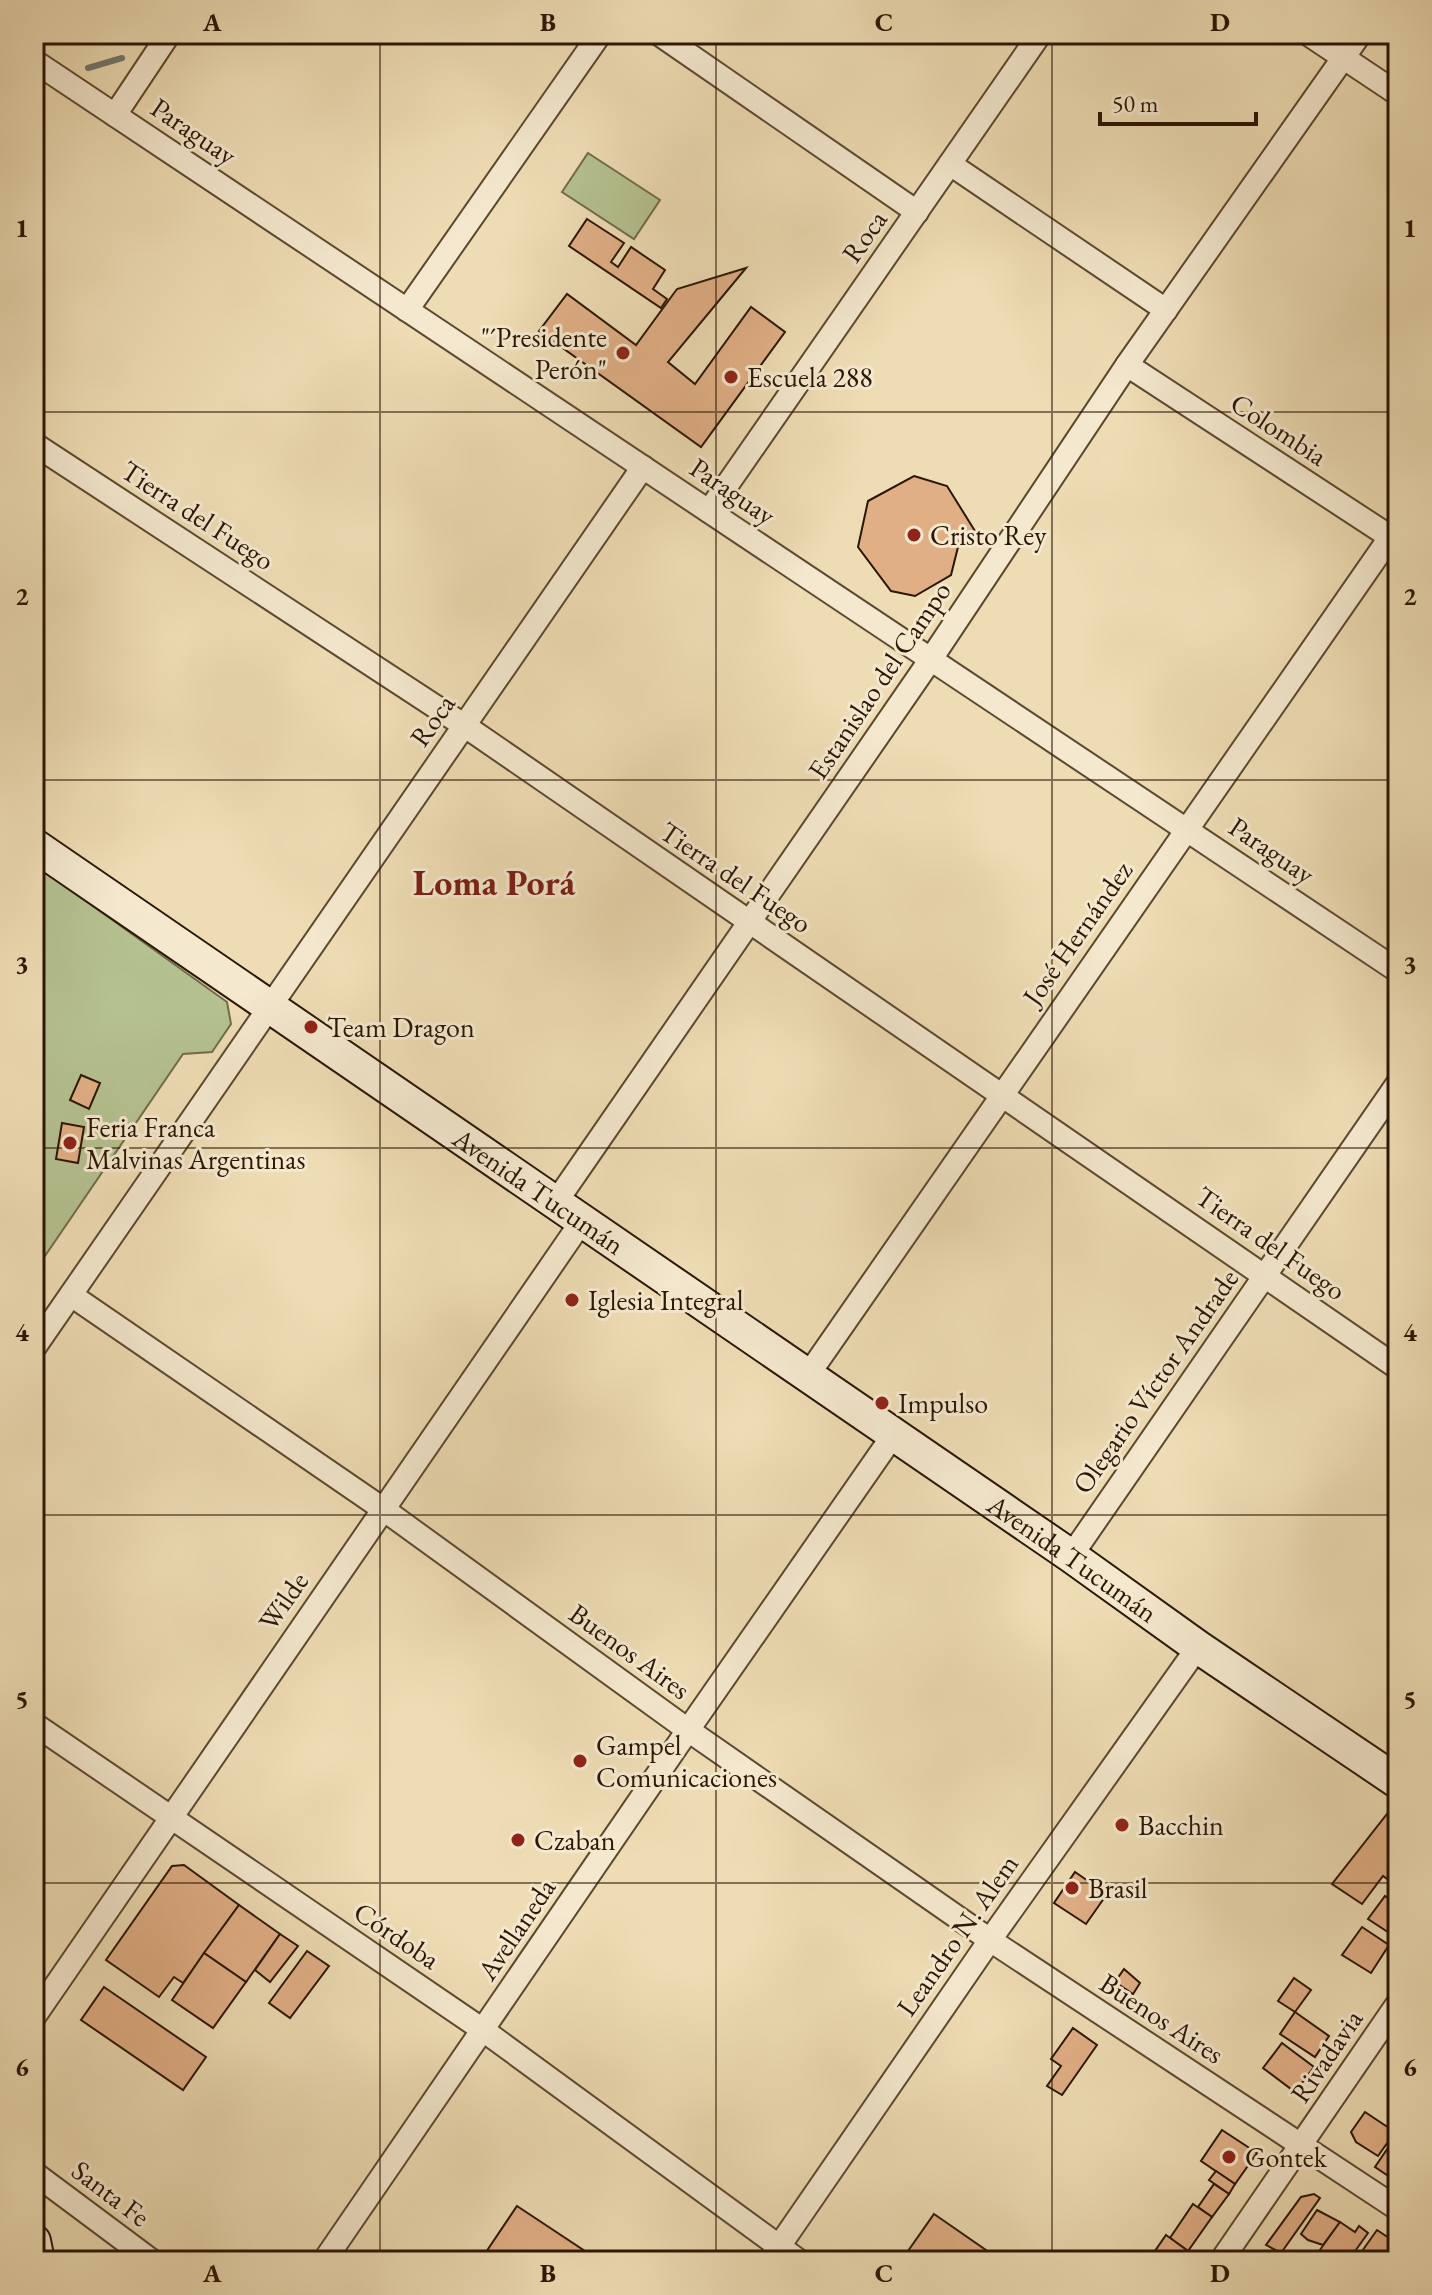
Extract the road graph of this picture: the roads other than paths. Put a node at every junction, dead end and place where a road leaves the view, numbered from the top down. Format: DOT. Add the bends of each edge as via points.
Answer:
graph roads {
  1 [pos="169,34"];
  2 [pos="600,34"];
  3 [pos="659,34"];
  4 [pos="1040,34"];
  5 [pos="1308,34"];
  6 [pos="1360,34"];
  7 [pos="1343,58"];
  8 [pos="34,61"];
  9 [pos="1398,94"];
  10 [pos="115,115"];
  11 [pos="950,164"];
  12 [pos="917,212"];
  13 [pos="407,310"];
  14 [pos="1166,310"];
  15 [pos="1127,365"];
  16 [pos="34,444"];
  17 [pos="643,467"];
  18 [pos="709,511"];
  19 [pos="1396,535"];
  20 [pos="931,659"];
  21 [pos="465,726"];
  22 [pos="1186,829"];
  23 [pos="34,845"];
  24 [pos="750,922"];
  25 [pos="1398,971"];
  26 [pos="271,1007"];
  27 [pos="1398,1083"];
  28 [pos="1002,1095"];
  29 [pos="556,1202"];
  30 [pos="582,1221"];
  31 [pos="1265,1275"];
  32 [pos="71,1295"];
  33 [pos="34,1348"];
  34 [pos="1398,1368"];
  35 [pos="808,1375"];
  36 [pos="894,1434"];
  37 [pos="383,1509"];
  38 [pos="1071,1556"];
  39 [pos="1198,1647"];
  40 [pos="34,1724"];
  41 [pos="688,1730"];
  42 [pos="1398,1782"];
  43 [pos="171,1816"];
  44 [pos="990,1940"];
  45 [pos="1398,2003"];
  46 [pos="34,2017"];
  47 [pos="483,2030"];
  48 [pos="1301,2145"];
  49 [pos="34,2173"];
  50 [pos="1398,2209"];
  51 [pos="34,2241"];
  52 [pos="773,2254"];
  53 [pos="38,2261"];
  54 [pos="152,2261"];
  55 [pos="324,2261"];
  56 [pos="799,2261"];
  57 [pos="1221,2261"];
  1 -- 10 [label="street"];
  2 -- 13 [label="street"];
  3 -- 12 [label="street"];
  4 -- 11 [label="street, Roca"];
  5 -- 7 [label="street"];
  6 -- 7 [label="street, Estanislao del Campo"];
  7 -- 9 [label="street"];
  7 -- 14 [label="street, Estanislao del Campo"];
  8 -- 10 [label="street, Paraguay"];
  10 -- 13 [label="street, Paraguay"];
  11 -- 12 [label="street, Roca"];
  11 -- 14 [label="street"];
  12 -- 18 [label="street, Roca"];
  13 -- 17 [label="street, Paraguay"];
  14 -- 15 [label="street, Estanislao del Campo"];
  15 -- 19 [label="street, Colombia"];
  15 -- 20 [label="street, Estanislao del Campo"];
  16 -- 21 [label="street, Tierra del Fuego"];
  17 -- 18 [label="street, Paraguay"];
  17 -- 21 [label="street, Roca"];
  18 -- 20 [label="street, Paraguay"];
  19 -- 22 [label="street, José Hernández"];
  20 -- 22 [label="street, Paraguay"];
  20 -- 24 [label="street, Estanislao del Campo"];
  21 -- 24 [label="street, Tierra del Fuego"];
  21 -- 26 [label="street, Roca"];
  22 -- 25 [label="street, Paraguay"];
  22 -- 28 [label="street, José Hernández"];
  23 -- 26 [label="main road, Avenida Tucumán"];
  24 -- 28 [label="street, Tierra del Fuego"];
  24 -- 29 [label="street, Estanislao del Campo"];
  26 -- 29 [label="main road, Avenida Tucumán"];
  26 -- 32 [label="street, Roca"];
  27 -- 31 [label="street, Olegario Víctor Andrade"];
  28 -- 31 [label="street, Tierra del Fuego"];
  28 -- 35 [label="street, José Hernández"];
  29 -- 30 [label="main road, Avenida Tucumán"];
  30 -- 35 [label="main road, Avenida Tucumán"];
  30 -- 37 [label="street, Wilde"];
  31 -- 34 [label="street, Tierra del Fuego"];
  31 -- 38 [label="street, Olegario Víctor Andrade"];
  32 -- 33 [label="street, Roca"];
  32 -- 37 [label="street, Buenos Aires"];
  35 -- 36 [label="main road, Avenida Tucumán"];
  36 -- 38 [label="main road, Avenida Tucumán"];
  36 -- 41 [label="street, Avellaneda"];
  37 -- 41 [label="street, Buenos Aires"];
  37 -- 43 [label="street, Wilde"];
  38 -- 39 [label="main road, Avenida Tucumán"];
  39 -- 42 [label="main road, Avenida Tucumán"];
  39 -- 44 [label="street, Leandro N. Alem"];
  40 -- 43 [label="street, Córdoba"];
  41 -- 44 [label="street, Buenos Aires"];
  41 -- 47 [label="street, Avellaneda"];
  43 -- 46 [label="street, Wilde"];
  43 -- 47 [label="street, Córdoba"];
  44 -- 48 [label="street, Buenos Aires"];
  44 -- 52 [label="street, Leandro N. Alem"];
  45 -- 48 [label="street, Rivadavia"];
  47 -- 52 [label="street, Córdoba"];
  47 -- 55 [label="street, Avellaneda"];
  48 -- 50 [label="street, Buenos Aires"];
  48 -- 57 [label="street, Rivadavia"];
  49 -- 54 [label="street, Santa Fe"];
  51 -- 53 [label="main road"];
  52 -- 56 [label="street, Córdoba"];
}
